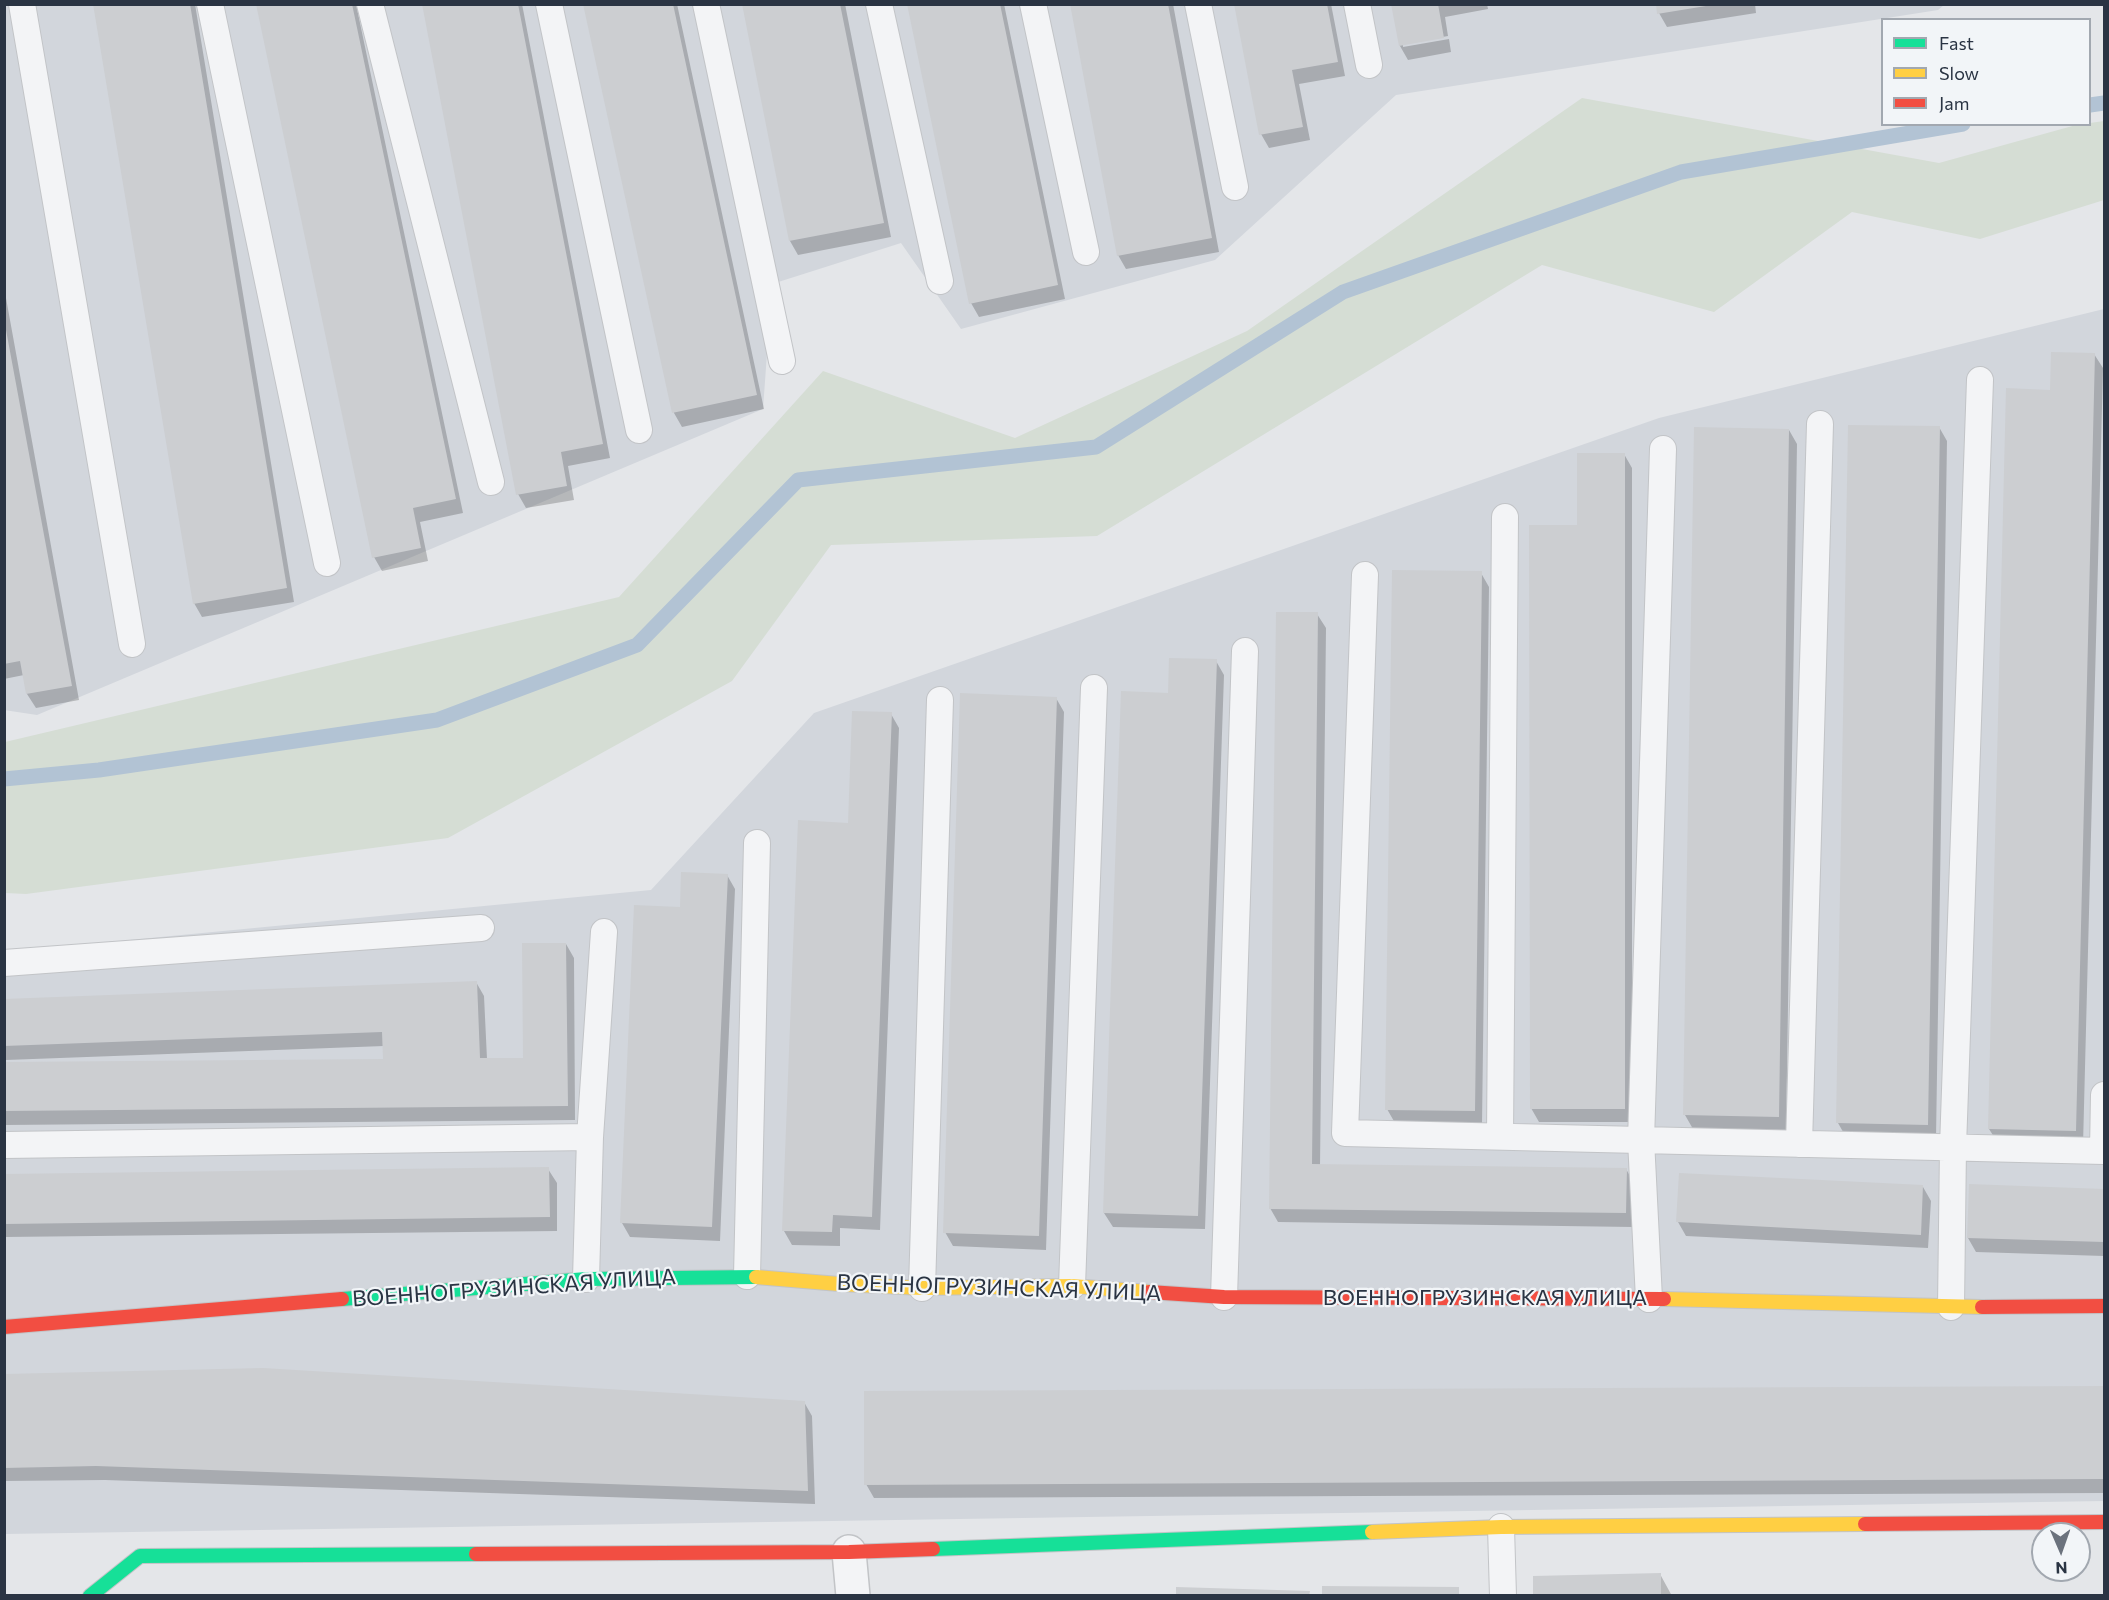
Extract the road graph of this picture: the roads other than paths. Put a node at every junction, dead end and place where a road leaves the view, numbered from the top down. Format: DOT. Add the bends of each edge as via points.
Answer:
graph roads {
  1 [pos="22,4"];
  2 [pos="210,4"];
  3 [pos="370,4"];
  4 [pos="549,4"];
  5 [pos="706,4"];
  6 [pos="879,4"];
  7 [pos="1033,4"];
  8 [pos="1198,4"];
  9 [pos="1357,4"];
  10 [pos="1369,65"];
  11 [pos="1235,187"];
  12 [pos="1086,252"];
  13 [pos="940,281"];
  14 [pos="782,361"];
  15 [pos="1980,380"];
  16 [pos="1820,424"];
  17 [pos="639,430"];
  18 [pos="1663,449"];
  19 [pos="491,482"];
  20 [pos="1505,517"];
  21 [pos="327,563"];
  22 [pos="1365,575"];
  23 [pos="132,644"];
  24 [pos="1245,651"];
  25 [pos="1094,688"];
  26 [pos="940,700"];
  27 [pos="757,843"];
  28 [pos="481,928"];
  29 [pos="604,932"];
  30 [pos="4,963"];
  31 [pos="2104,1095"];
  32 [pos="1500,1136"];
  33 [pos="590,1137"];
  34 [pos="1641,1140"];
  35 [pos="1799,1144"];
  36 [pos="4,1145"];
  37 [pos="1953,1147"];
  38 [pos="2104,1151"];
  39 [pos="747,1276"];
  40 [pos="586,1279"];
  41 [pos="1072,1286"];
  42 [pos="922,1288"];
  43 [pos="1224,1296"];
  44 [pos="1648,1299"];
  45 [pos="2104,1306"];
  46 [pos="1951,1307"];
  47 [pos="4,1327"];
  48 [pos="2104,1522"];
  49 [pos="1501,1527"];
  50 [pos="849,1552"];
  51 [pos="90,1596"];
  52 [pos="852,1596"];
  53 [pos="1503,1596"];
  1 -- 23 [label="lane"];
  2 -- 21 [label="lane"];
  3 -- 19 [label="lane"];
  4 -- 17 [label="lane"];
  5 -- 14 [label="lane"];
  6 -- 13 [label="lane"];
  7 -- 12 [label="lane"];
  8 -- 11 [label="lane"];
  9 -- 10 [label="lane"];
  15 -- 37 [label="lane"];
  16 -- 35 [label="lane"];
  18 -- 34 [label="lane"];
  20 -- 32 [label="lane"];
  22 -- 32 [label="lane" via="1345,1133"];
  24 -- 43 [label="lane"];
  25 -- 41 [label="lane"];
  26 -- 42 [label="lane"];
  27 -- 39 [label="lane"];
  28 -- 30 [label="lane"];
  29 -- 33 [label="lane"];
  31 -- 38 [label="lane"];
  32 -- 34 [label="lane"];
  33 -- 36 [label="lane"];
  33 -- 40 [label="lane"];
  34 -- 35 [label="lane"];
  34 -- 44 [label="lane"];
  35 -- 37 [label="lane"];
  37 -- 38 [label="lane"];
  37 -- 46 [label="lane"];
  39 -- 40 [label="street, ВОЕННОГРУЗИНСКАЯ УЛИЦА"];
  39 -- 42 [label="street, ВОЕННОГРУЗИНСКАЯ УЛИЦА"];
  40 -- 47 [label="street, ВОЕННОГРУЗИНСКАЯ УЛИЦА"];
  41 -- 42 [label="street, ВОЕННОГРУЗИНСКАЯ УЛИЦА"];
  41 -- 43 [label="street, ВОЕННОГРУЗИНСКАЯ УЛИЦА"];
  43 -- 44 [label="street, ВОЕННОГРУЗИНСКАЯ УЛИЦА"];
  44 -- 46 [label="street, ВОЕННОГРУЗИНСКАЯ УЛИЦА"];
  45 -- 46 [label="street, ВОЕННОГРУЗИНСКАЯ УЛИЦА"];
  48 -- 49 [label="street"];
  49 -- 50 [label="street"];
  49 -- 53 [label="lane"];
  50 -- 51 [label="street" via="140,1556"];
  50 -- 52 [label="street"];
}
